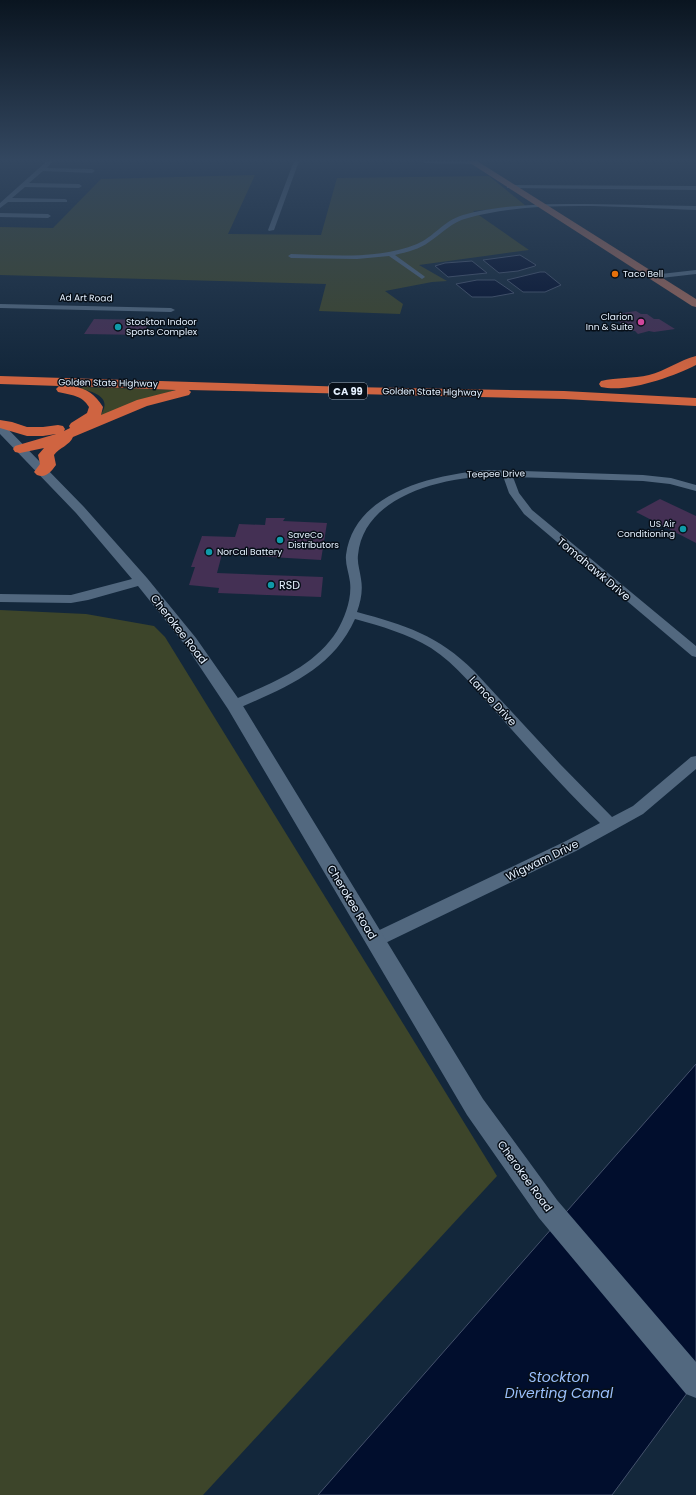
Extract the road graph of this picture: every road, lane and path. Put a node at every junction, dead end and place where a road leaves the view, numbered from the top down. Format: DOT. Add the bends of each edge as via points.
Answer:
graph roads {
  1 [pos="439,231"];
  2 [pos="579,231"];
  3 [pos="390,254"];
  4 [pos="291,256"];
  5 [pos="696,272"];
  6 [pos="422,277"];
  7 [pos="652,277"];
  8 [pos="696,304"];
  9 [pos="0,306"];
  10 [pos="171,310"];
  11 [pos="696,360"];
  12 [pos="0,373"];
  13 [pos="0,380"];
  14 [pos="0,384"];
  15 [pos="283,388"];
  16 [pos="559,391"];
  17 [pos="696,394"];
  18 [pos="696,402"];
  19 [pos="696,411"];
  20 [pos="0,426"];
  21 [pos="74,429"];
  22 [pos="20,449"];
  23 [pos="42,472"];
  24 [pos="507,473"];
  25 [pos="696,488"];
  26 [pos="142,581"];
  27 [pos="0,598"];
  28 [pos="350,614"];
  29 [pos="696,653"];
  30 [pos="234,705"];
  31 [pos="696,761"];
  32 [pos="611,825"];
  33 [pos="375,940"];
  34 [pos="691,1379"];
  1 -- 3 [label="street" via="423,244"];
  2 -- 7 [label="main road"];
  3 -- 4 [label="street" via="362,257"];
  3 -- 6 [label="street"];
  5 -- 7 [label="street"];
  7 -- 8 [label="main road"];
  9 -- 10 [label="street, Ad Art Road"];
  11 -- 16 [label="highway" via="662,377 637,383 583,385"];
  12 -- 16 [label="highway, Golden State Highway / CA 99"];
  13 -- 15 [label="highway, Golden State Highway / CA 99"];
  14 -- 21 [label="highway" via="71,390 91,397 96,407 94,415"];
  15 -- 16 [label="highway, Golden State Highway / CA 99"];
  15 -- 21 [label="highway" via="272,391 202,391 171,395"];
  16 -- 17 [label="highway, Golden State Highway / CA 99"];
  16 -- 18 [label="highway, Golden State Highway / CA 99"];
  16 -- 19 [label="highway" via="586,400 661,405"];
  20 -- 21 [label="highway" via="6,423 18,430 30,432"];
  20 -- 22 [label="street, Cherokee Road"];
  21 -- 22 [label="highway" via="36,446"];
  21 -- 23 [label="highway" via="51,448 46,455 48,465"];
  22 -- 23 [label="street, Cherokee Road"];
  23 -- 26 [label="street, Cherokee Road" via="80,510"];
  24 -- 25 [label="street, Teepee Drive" via="644,478 671,481"];
  24 -- 28 [label="street, Teepee Drive" via="464,475 430,482 398,495 382,505 356,538 352,554 356,594"];
  24 -- 29 [label="street, Tomahawk Drive" via="518,500 528,512"];
  26 -- 27 [label="street" via="71,599"];
  26 -- 30 [label="street, Cherokee Road" via="191,642"];
  28 -- 30 [label="street, Teepee Drive" via="343,631 320,659 295,677"];
  28 -- 32 [label="street, Lance Drive" via="416,635 451,657 585,802"];
  30 -- 33 [label="street, Cherokee Road"];
  31 -- 32 [label="street, Wigwam Drive" via="638,810"];
  32 -- 33 [label="street, Wigwam Drive"];
  33 -- 34 [label="street, Cherokee Road" via="475,1107 548,1209"];
}
